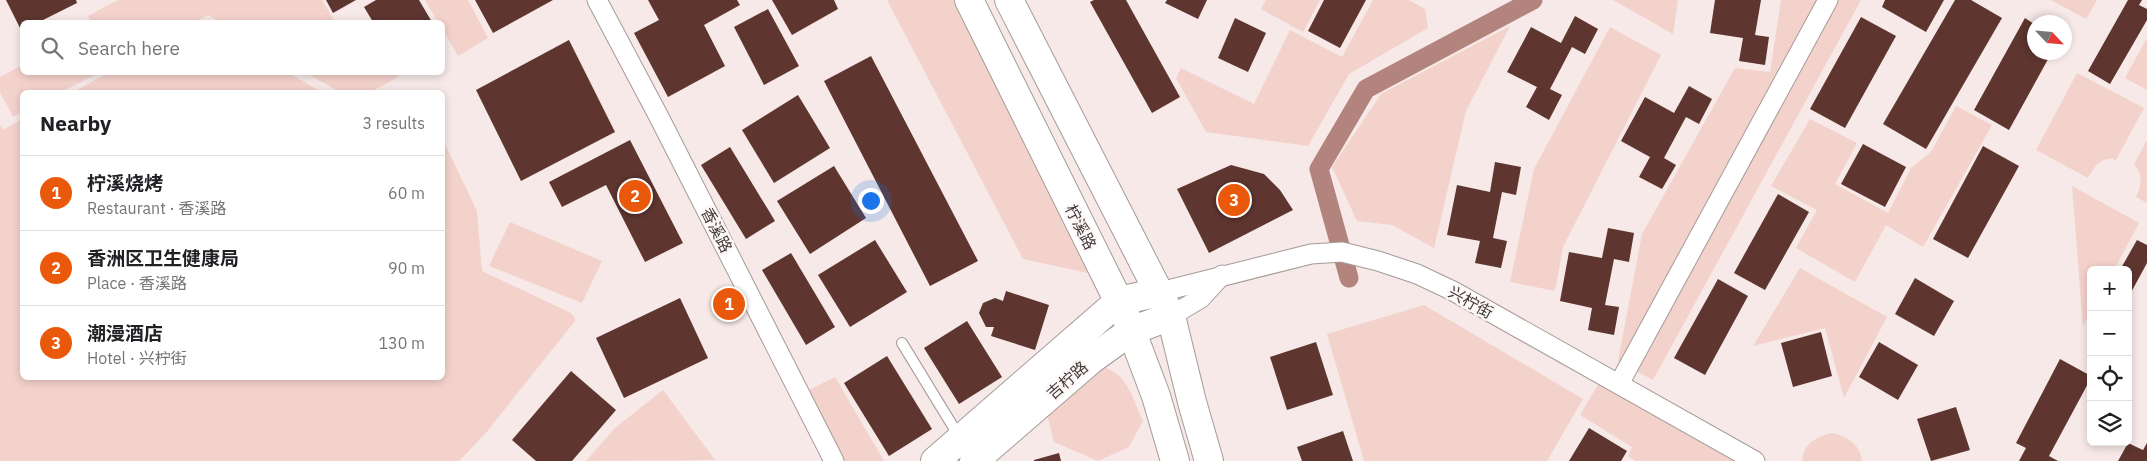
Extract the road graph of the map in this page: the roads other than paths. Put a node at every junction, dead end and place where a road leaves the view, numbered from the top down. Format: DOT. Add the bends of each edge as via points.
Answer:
graph roads {
  1 [pos="597,0"];
  2 [pos="968,0"];
  3 [pos="1009,0"];
  4 [pos="1828,0"];
  5 [pos="1054,89"];
  6 [pos="1022,106"];
  7 [pos="1222,275"];
  8 [pos="1119,301"];
  9 [pos="1166,304"];
  10 [pos="1131,331"];
  11 [pos="902,342"];
  12 [pos="1619,384"];
  13 [pos="967,450"];
  14 [pos="834,461"];
  15 [pos="935,461"];
  16 [pos="1175,461"];
  17 [pos="1209,461"];
  18 [pos="1755,461"];
  1 -- 14 [label="street, 香溪路"];
  2 -- 6 [label="main road, 柠溪路"];
  3 -- 5 [label="main road"];
  4 -- 12 [label="street"];
  5 -- 6 [label="main road"];
  5 -- 9 [label="main road"];
  6 -- 8 [label="main road, 柠溪路"];
  7 -- 9 [label="street, 兴柠街"];
  7 -- 9 [label="street" via="1201,298"];
  7 -- 12 [label="street, 兴柠街" via="1327,252 1378,260 1453,291"];
  8 -- 9 [label="main road"];
  8 -- 10 [label="main road, 柠溪路"];
  8 -- 13 [label="main road"];
  9 -- 10 [label="main road, 吉柠路"];
  9 -- 17 [label="main road"];
  10 -- 13 [label="main road, 吉柠路"];
  10 -- 16 [label="main road, 柠溪路" via="1156,396"];
  11 -- 13 [label="lane"];
  12 -- 18 [label="street, 兴柠街"];
  13 -- 15 [label="main road"];
}
